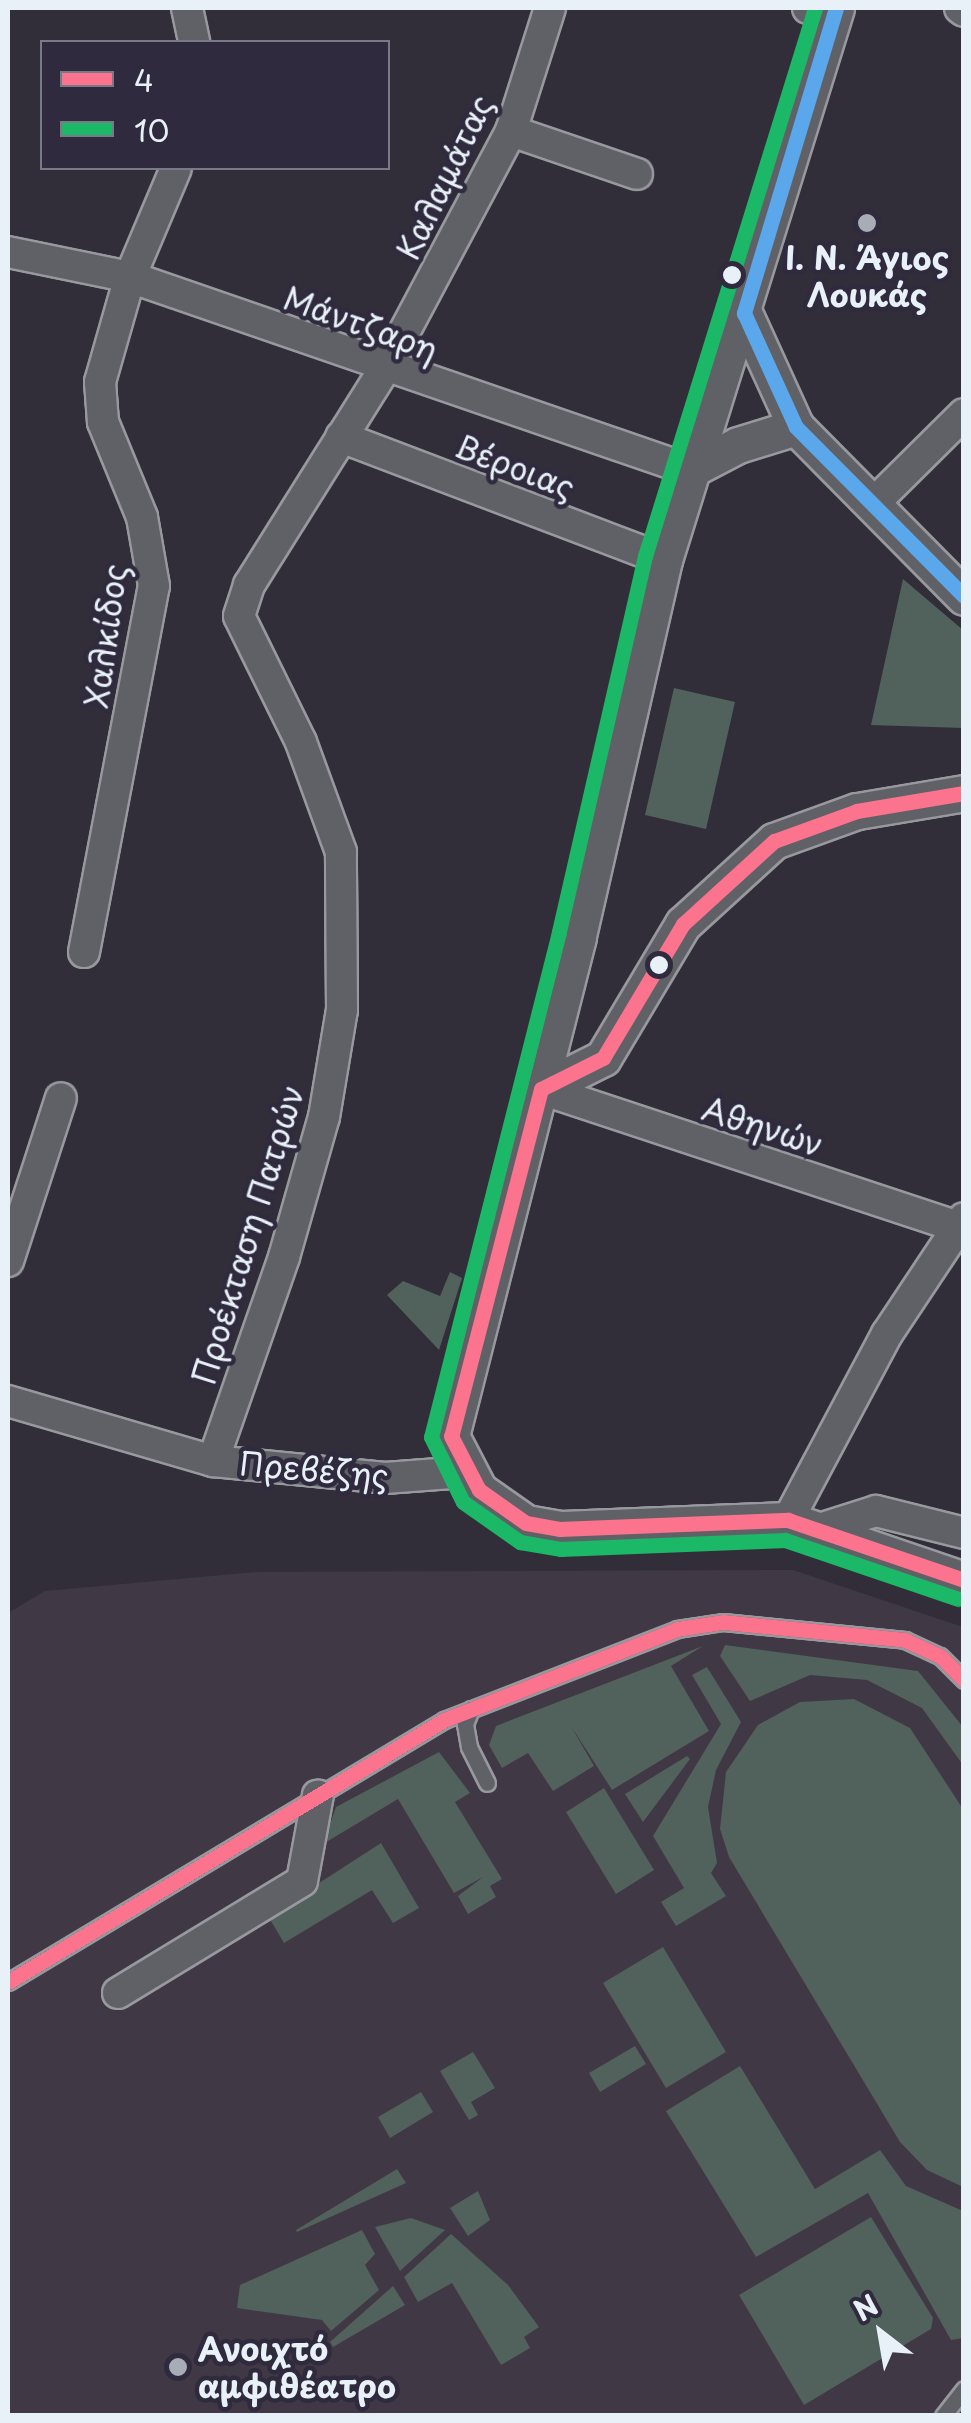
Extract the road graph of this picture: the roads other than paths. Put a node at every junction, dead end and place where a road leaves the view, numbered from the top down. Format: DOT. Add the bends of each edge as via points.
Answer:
graph roads {
  1 [pos="188,8"];
  2 [pos="550,8"];
  3 [pos="826,10"];
  4 [pos="194,40"];
  5 [pos="511,131"];
  6 [pos="175,170"];
  7 [pos="638,174"];
  8 [pos="8,252"];
  9 [pos="130,277"];
  10 [pos="744,313"];
  11 [pos="384,370"];
  12 [pos="964,414"];
  13 [pos="796,427"];
  14 [pos="341,437"];
  15 [pos="690,470"];
  16 [pos="872,504"];
  17 [pos="664,560"];
  18 [pos="964,596"];
  19 [pos="964,793"];
  20 [pos="84,952"];
  21 [pos="541,1089"];
  22 [pos="61,1098"];
  23 [pos="961,1224"];
  24 [pos="8,1261"];
  25 [pos="8,1401"];
  26 [pos="213,1461"];
  27 [pos="465,1472"];
  28 [pos="802,1525"];
  29 [pos="964,1533"];
  30 [pos="964,1580"];
  31 [pos="964,1680"];
  32 [pos="472,1709"];
  33 [pos="487,1783"];
  34 [pos="318,1795"];
  35 [pos="8,1982"];
  36 [pos="118,1993"];
  37 [pos="964,2389"];
  38 [pos="943,2416"];
  1 -- 4 [label="street"];
  2 -- 5 [label="street, Καλαμάτας"];
  3 -- 10 [label="street"];
  5 -- 7 [label="street"];
  5 -- 11 [label="street, Καλαμάτας"];
  6 -- 9 [label="street, Χαλκίδος"];
  8 -- 9 [label="street, Μάντζαρη"];
  9 -- 11 [label="street, Μάντζαρη"];
  9 -- 20 [label="street, Χαλκίδος" via="100,382 103,422 142,517 154,586"];
  10 -- 13 [label="street"];
  10 -- 15 [label="street"];
  11 -- 14 [label="street, Προέκταση Πατρών"];
  11 -- 15 [label="street, Μάντζαρη"];
  12 -- 16 [label="street"];
  13 -- 15 [label="street" via="738,445"];
  13 -- 16 [label="street"];
  14 -- 17 [label="street, Βέροιας"];
  14 -- 26 [label="street, Προέκταση Πατρών" via="248,586 239,616 302,742 340,852 342,1010 324,1116 284,1256"];
  15 -- 17 [label="street"];
  16 -- 18 [label="street"];
  17 -- 21 [label="street"];
  19 -- 21 [label="street" via="857,811 774,841 683,924 603,1058"];
  21 -- 23 [label="street, Αθηνών"];
  21 -- 27 [label="street" via="452,1413 451,1436"];
  22 -- 24 [label="street"];
  23 -- 28 [label="street" via="882,1343"];
  25 -- 26 [label="street, Πρεβέζης"];
  26 -- 27 [label="street, Πρεβέζης" via="385,1478"];
  27 -- 28 [label="street" via="500,1510 560,1529"];
  28 -- 29 [label="street" via="876,1511"];
  28 -- 30 [label="street"];
  31 -- 32 [label="lane" via="940,1656 906,1640 714,1622 676,1629"];
  32 -- 33 [label="lane" via="465,1720 468,1746"];
  32 -- 34 [label="lane"];
  34 -- 35 [label="lane"];
  34 -- 36 [label="street" via="302,1881"];
  37 -- 38 [label="lane"];
}
